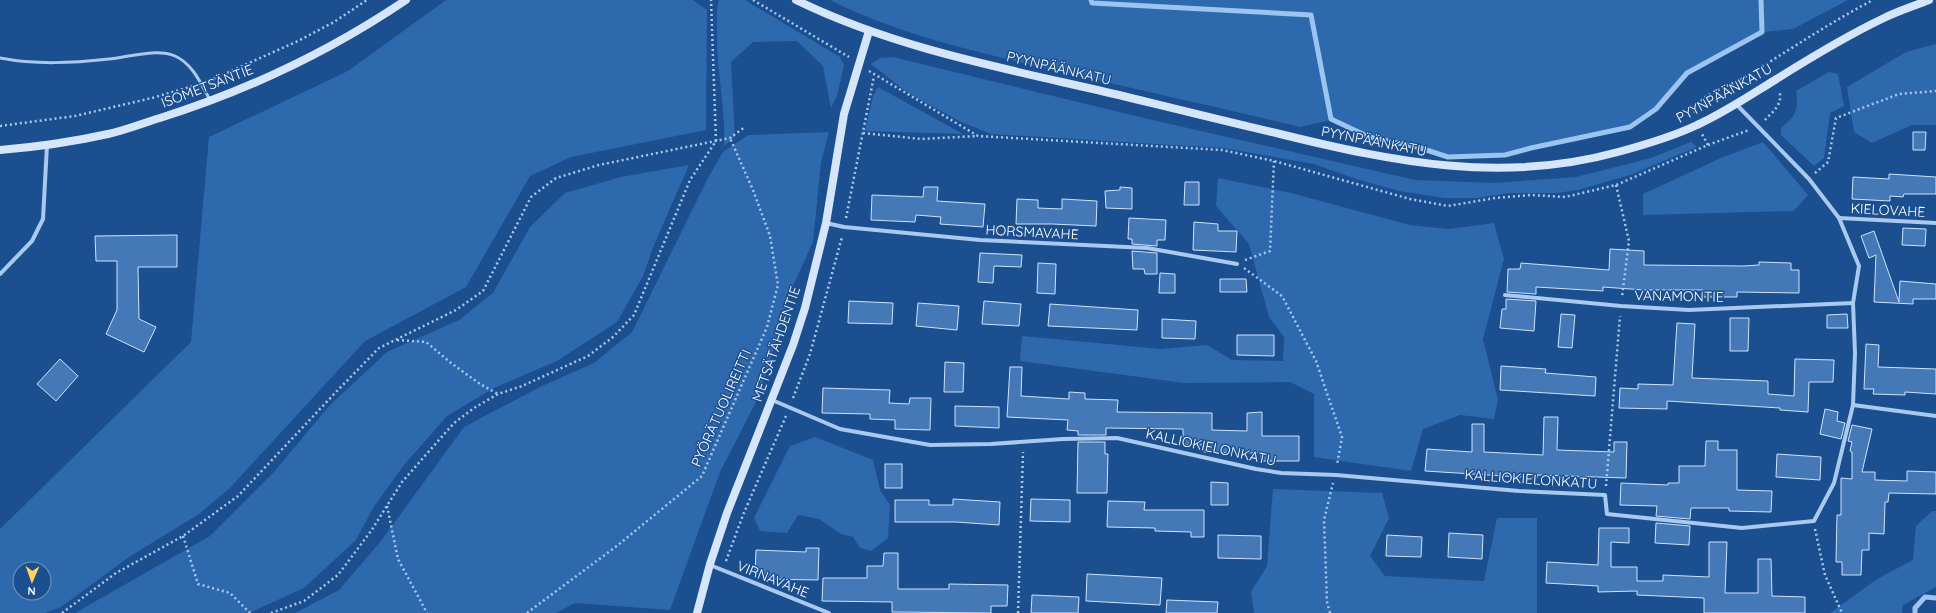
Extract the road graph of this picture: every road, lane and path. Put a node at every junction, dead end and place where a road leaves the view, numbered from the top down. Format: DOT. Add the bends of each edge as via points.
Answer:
graph roads {
  1 [pos="406,0"];
  2 [pos="711,0"];
  3 [pos="753,0"];
  4 [pos="796,0"];
  5 [pos="1873,0"];
  6 [pos="1929,0"];
  7 [pos="869,31"];
  8 [pos="0,58"];
  9 [pos="859,63"];
  10 [pos="1936,91"];
  11 [pos="211,102"];
  12 [pos="1736,104"];
  13 [pos="1698,125"];
  14 [pos="745,128"];
  15 [pos="863,133"];
  16 [pos="978,136"];
  17 [pos="730,138"];
  18 [pos="716,140"];
  19 [pos="47,145"];
  20 [pos="0,150"];
  21 [pos="1274,161"];
  22 [pos="1809,179"];
  23 [pos="1616,185"];
  24 [pos="1839,218"];
  25 [pos="826,223"];
  26 [pos="1936,223"];
  27 [pos="1237,264"];
  28 [pos="0,274"];
  29 [pos="1504,295"];
  30 [pos="1853,303"];
  31 [pos="1621,306"];
  32 [pos="397,340"];
  33 [pos="498,394"];
  34 [pos="772,400"];
  35 [pos="1853,405"];
  36 [pos="1936,416"];
  37 [pos="1023,442"];
  38 [pos="1336,475"];
  39 [pos="1605,495"];
  40 [pos="387,506"];
  41 [pos="1814,521"];
  42 [pos="183,536"];
  43 [pos="710,564"];
  44 [pos="62,613"];
  45 [pos="250,613"];
  46 [pos="271,613"];
  47 [pos="427,613"];
  48 [pos="527,613"];
  49 [pos="697,613"];
  50 [pos="829,613"];
  51 [pos="1018,613"];
  52 [pos="1330,613"];
  53 [pos="1842,613"];
  1 -- 11 [label="main road, ISOMETSÄNTIE" via="320,53"];
  2 -- 18 [label="path"];
  3 -- 9 [label="path"];
  4 -- 7 [label="main road, PYYNPÄÄNKATU" via="819,12"];
  5 -- 13 [label="path" via="1811,35 1744,78 1700,100 1694,108"];
  6 -- 12 [label="main road, PYYNPÄÄNKATU" via="1886,16 1839,41"];
  7 -- 9 [label="main road, METSÄTÄHDENTIE"];
  7 -- 13 [label="main road, PYYNPÄÄNKATU" via="919,47 1360,154 1426,165 1480,169 1576,162 1656,141"];
  8 -- 11 [label="lane" via="44,64 152,53 174,56 188,65"];
  9 -- 16 [label="path" via="874,76"];
  9 -- 25 [label="main road, METSÄTÄHDENTIE" via="842,121"];
  10 -- 22 [label="path" via="1899,94 1836,118 1828,162"];
  11 -- 19 [label="main road, ISOMETSÄNTIE" via="110,133"];
  12 -- 13 [label="main road, PYYNPÄÄNKATU"];
  12 -- 22 [label="street"];
  13 -- 23 [label="path" via="1708,145"];
  14 -- 17 [label="path"];
  15 -- 16 [label="path" via="921,139"];
  16 -- 21 [label="path" via="1222,150"];
  17 -- 18 [label="path"];
  17 -- 48 [label="path, PYÖRÄTUOLIREITTI" via="770,236 778,285 767,327 702,476 618,545"];
  18 -- 32 [label="path" via="599,165 556,178 531,197 483,291 456,310"];
  18 -- 33 [label="path" via="690,180 634,315 613,337 588,356"];
  19 -- 20 [label="main road, ISOMETSÄNTIE"];
  19 -- 28 [label="street" via="43,219 32,241"];
  21 -- 23 [label="path" via="1410,199 1448,206 1531,195 1565,197"];
  21 -- 27 [label="path" via="1270,251"];
  22 -- 24 [label="street"];
  23 -- 31 [label="path" via="1629,242"];
  24 -- 26 [label="street, KIELOVAHE"];
  24 -- 30 [label="street" via="1859,266"];
  25 -- 27 [label="street, HORSMAVAHE" via="980,240 1147,248"];
  25 -- 34 [label="main road, METSÄTÄHDENTIE" via="805,308"];
  27 -- 38 [label="path" via="1282,296 1316,361 1342,437"];
  29 -- 31 [label="street, VANAMONTIE"];
  30 -- 31 [label="street, VANAMONTIE" via="1689,310"];
  30 -- 35 [label="street"];
  31 -- 39 [label="path"];
  32 -- 33 [label="path" via="426,342 480,384"];
  32 -- 42 [label="path" via="379,348 238,496"];
  33 -- 40 [label="path" via="454,423 402,482"];
  34 -- 37 [label="street, KALLIOKIELONKATU" via="840,429 930,444"];
  34 -- 43 [label="main road, METSÄTÄHDENTIE" via="743,470"];
  35 -- 36 [label="street"];
  35 -- 41 [label="street" via="1834,483"];
  37 -- 38 [label="street, KALLIOKIELONKATU" via="1117,438 1256,469 1281,473"];
  37 -- 51 [label="path"];
  38 -- 39 [label="street, KALLIOKIELONKATU" via="1519,491"];
  38 -- 52 [label="path" via="1324,520 1326,602"];
  39 -- 41 [label="street, KALLIOKIELONKATU" via="1607,514 1742,528"];
  40 -- 46 [label="path" via="338,575 304,601"];
  40 -- 47 [label="path" via="398,559"];
  41 -- 53 [label="path" via="1825,575"];
  42 -- 44 [label="path" via="116,573"];
  42 -- 45 [label="path" via="198,584 230,592"];
  43 -- 49 [label="main road, METSÄTÄHDENTIE"];
  43 -- 50 [label="street, VIRNAVAHE"];
}
